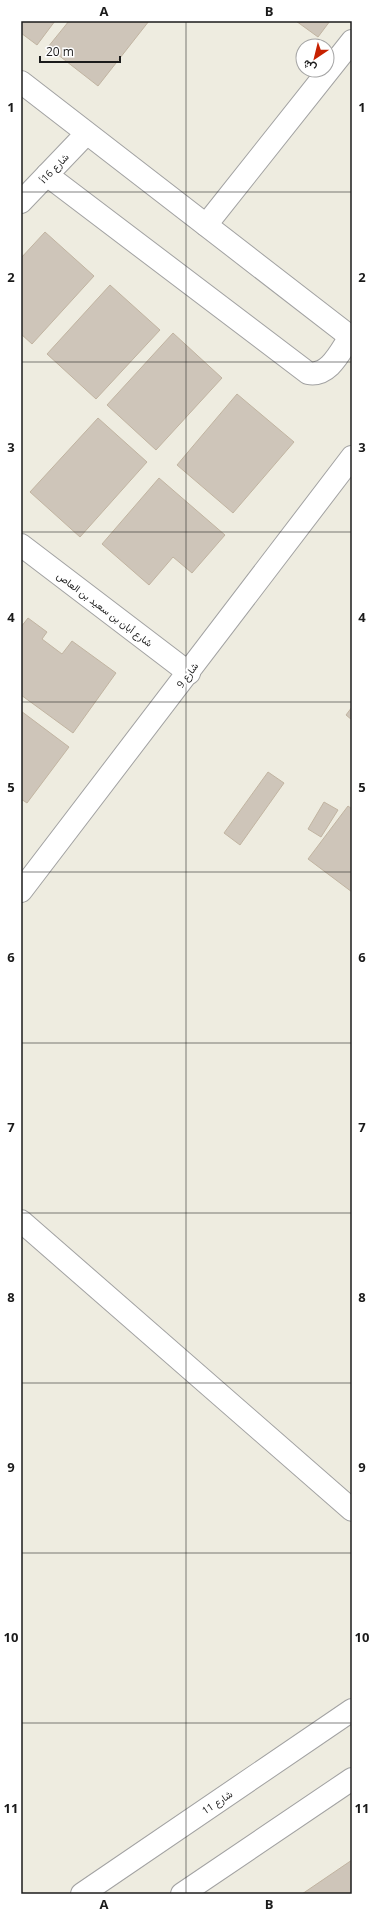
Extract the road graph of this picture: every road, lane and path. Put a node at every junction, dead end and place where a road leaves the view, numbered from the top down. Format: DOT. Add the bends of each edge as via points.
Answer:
graph roads {
  1 [pos="352,42"];
  2 [pos="21,82"];
  3 [pos="86,134"];
  4 [pos="47,174"];
  5 [pos="21,202"];
  6 [pos="206,225"];
  7 [pos="351,338"];
  8 [pos="352,457"];
  9 [pos="21,545"];
  10 [pos="189,673"];
  11 [pos="21,891"];
  12 [pos="21,1221"];
  13 [pos="352,1510"];
  14 [pos="352,1710"];
  15 [pos="352,1779"];
  16 [pos="82,1894"];
  17 [pos="182,1894"];
  1 -- 6 [label="street"];
  2 -- 3 [label="street"];
  3 -- 4 [label="street, شارع 16أ"];
  3 -- 6 [label="street"];
  4 -- 5 [label="street, شارع 16أ"];
  4 -- 7 [label="street" via="308,373 326,370"];
  6 -- 7 [label="street"];
  8 -- 10 [label="street, شارع 9"];
  9 -- 10 [label="street, شارع أبان بن سعيد بن العاص"];
  10 -- 11 [label="street, شارع 9"];
  12 -- 13 [label="street"];
  14 -- 16 [label="street, شارع 11"];
  15 -- 17 [label="street"];
}
